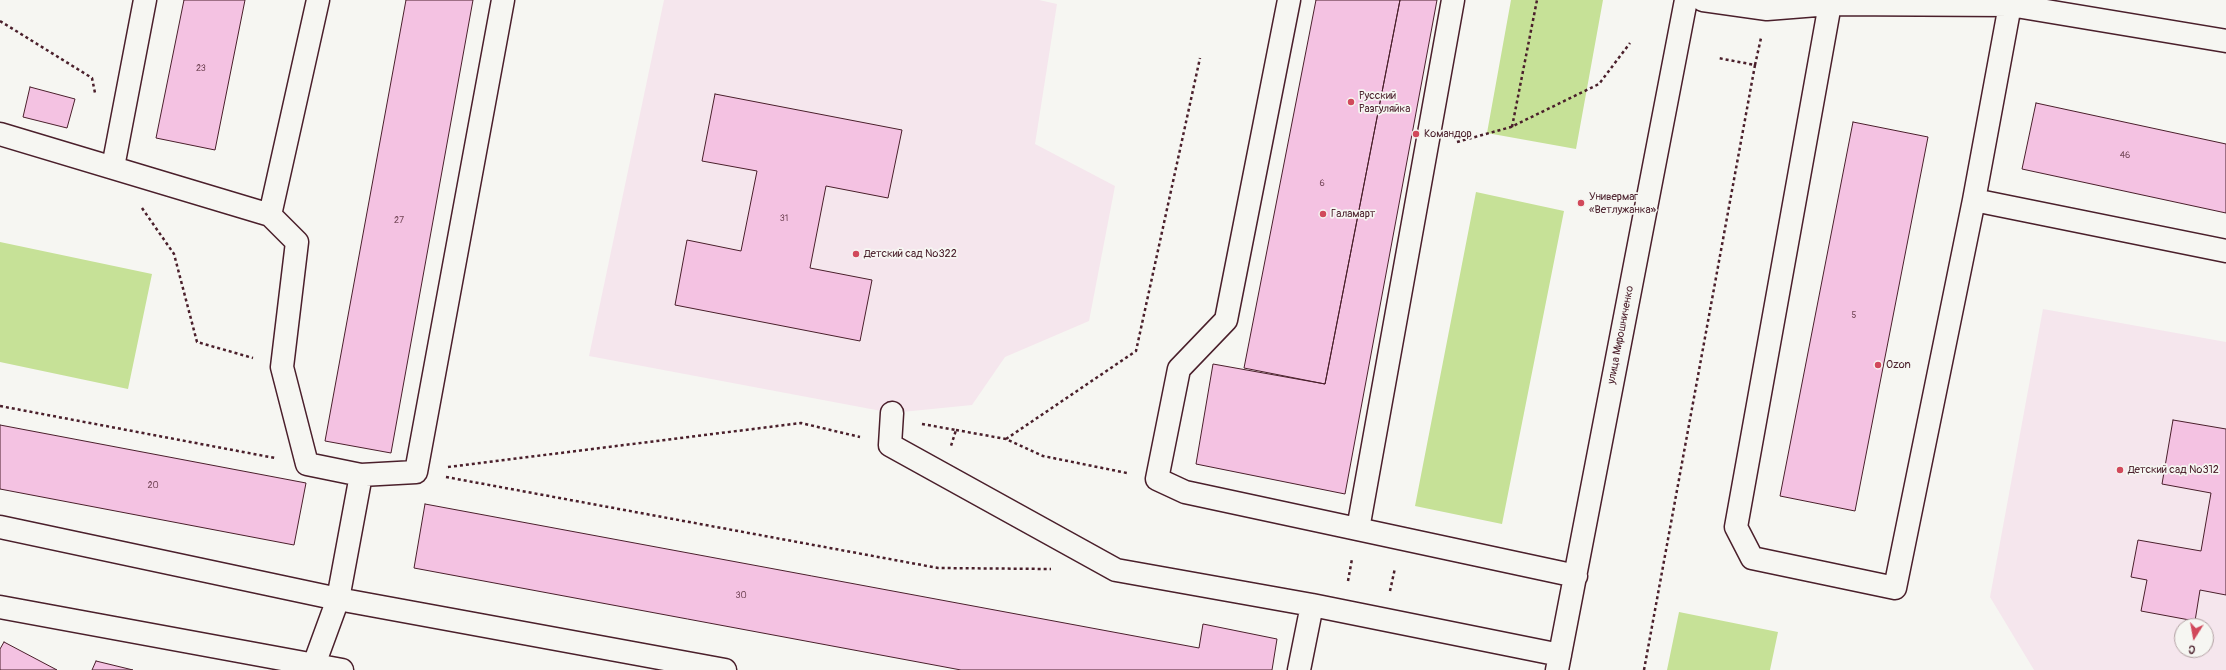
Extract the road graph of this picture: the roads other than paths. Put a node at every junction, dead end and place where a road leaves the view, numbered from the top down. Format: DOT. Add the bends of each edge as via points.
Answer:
graph roads {
  1 [pos="145,0"];
  2 [pos="318,0"];
  3 [pos="503,0"];
  4 [pos="1290,0"];
  5 [pos="1453,0"];
  6 [pos="1686,0"];
  7 [pos="1703,0"];
  8 [pos="1830,4"];
  9 [pos="2010,5"];
  10 [pos="2226,41"];
  11 [pos="0,134"];
  12 [pos="113,167"];
  13 [pos="1974,200"];
  14 [pos="270,215"];
  15 [pos="2226,251"];
  16 [pos="892,413"];
  17 [pos="361,475"];
  18 [pos="0,527"];
  19 [pos="1358,529"];
  20 [pos="1576,576"];
  21 [pos="338,599"];
  22 [pos="1312,605"];
  23 [pos="0,607"];
  24 [pos="1559,662"];
  25 [pos="313,667"];
  26 [pos="342,670"];
  27 [pos="725,670"];
  28 [pos="1298,670"];
  1 -- 12 [label="street"];
  2 -- 14 [label="street"];
  3 -- 17 [label="street" via="416,472"];
  4 -- 19 [label="street" via="1226,320 1179,369 1157,479 1185,492"];
  5 -- 19 [label="street"];
  6 -- 20 [label="street, улица Мирошниченко"];
  7 -- 8 [label="street" via="1767,9"];
  8 -- 9 [label="street"];
  8 -- 13 [label="street" via="1736,526 1752,558 1895,588"];
  9 -- 10 [label="street"];
  9 -- 13 [label="street"];
  11 -- 12 [label="street"];
  12 -- 14 [label="street"];
  13 -- 15 [label="street"];
  14 -- 17 [label="street" via="297,242 282,367 307,464"];
  16 -- 22 [label="street" via="890,444 1116,570"];
  17 -- 21 [label="street"];
  18 -- 21 [label="street"];
  19 -- 20 [label="street"];
  20 -- 24 [label="street, улица Мирошниченко"];
  21 -- 25 [label="street"];
  21 -- 27 [label="street"];
  22 -- 24 [label="street" via="1384,619"];
  22 -- 28 [label="street"];
  23 -- 25 [label="street"];
  25 -- 26 [label="street"];
}
